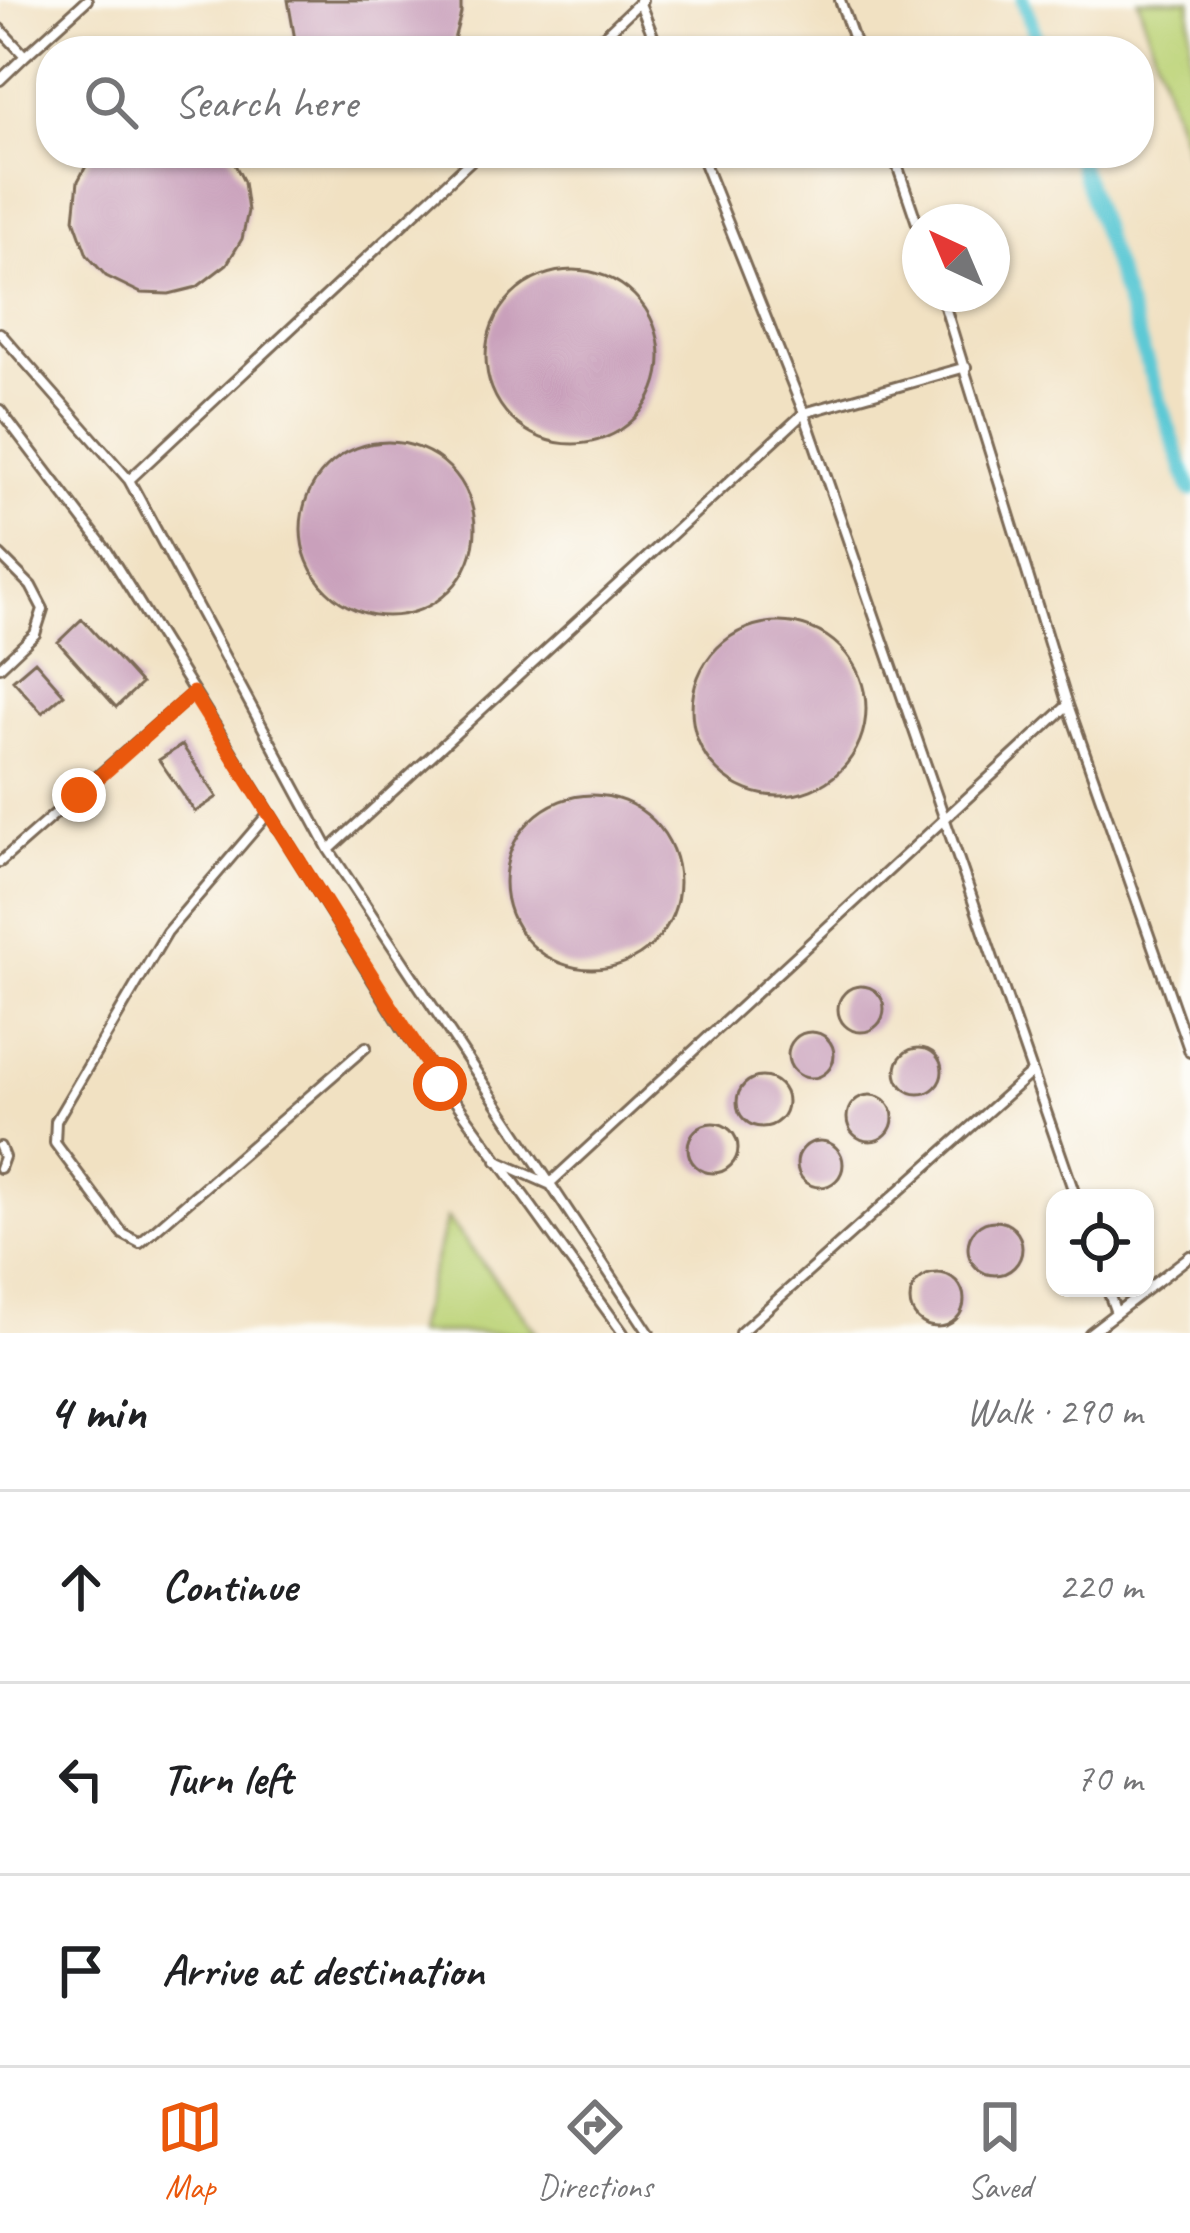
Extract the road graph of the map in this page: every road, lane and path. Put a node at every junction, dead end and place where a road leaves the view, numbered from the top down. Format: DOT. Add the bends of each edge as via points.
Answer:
graph roads {
  1 [pos="87,0"];
  2 [pos="840,0"];
  3 [pos="640,1"];
  4 [pos="0,29"];
  5 [pos="47,36"];
  6 [pos="604,36"];
  7 [pos="653,36"];
  8 [pos="853,36"];
  9 [pos="36,46"];
  10 [pos="25,56"];
  11 [pos="0,80"];
  12 [pos="463,168"];
  13 [pos="706,168"];
  14 [pos="898,168"];
  15 [pos="910,204"];
  16 [pos="947,312"];
  17 [pos="0,333"];
  18 [pos="966,367"];
  19 [pos="0,410"];
  20 [pos="804,413"];
  21 [pos="129,480"];
  22 [pos="0,555"];
  23 [pos="0,667"];
  24 [pos="193,693"];
  25 [pos="1068,705"];
  26 [pos="268,814"];
  27 [pos="944,818"];
  28 [pos="329,850"];
  29 [pos="0,862"];
  30 [pos="366,1047"];
  31 [pos="1190,1052"];
  32 [pos="1031,1072"];
  33 [pos="0,1148"];
  34 [pos="497,1161"];
  35 [pos="0,1168"];
  36 [pos="549,1184"];
  37 [pos="1073,1189"];
  38 [pos="1190,1256"];
  39 [pos="1110,1297"];
  40 [pos="1115,1313"];
  41 [pos="623,1333"];
  42 [pos="649,1333"];
  43 [pos="740,1333"];
  44 [pos="1090,1333"];
  1 -- 5 [label="lane"];
  2 -- 8 [label="lane"];
  3 -- 6 [label="lane"];
  3 -- 7 [label="lane"];
  4 -- 10 [label="lane"];
  9 -- 10 [label="lane"];
  10 -- 11 [label="lane"];
  12 -- 21 [label="lane"];
  13 -- 20 [label="lane"];
  14 -- 15 [label="lane"];
  16 -- 18 [label="lane"];
  17 -- 21 [label="lane"];
  18 -- 20 [label="lane"];
  18 -- 25 [label="lane"];
  19 -- 24 [label="lane" via="106,551"];
  20 -- 27 [label="lane"];
  20 -- 28 [label="lane"];
  21 -- 28 [label="lane"];
  22 -- 23 [label="lane" via="44,609 35,634"];
  24 -- 26 [label="lane"];
  24 -- 29 [label="lane"];
  25 -- 27 [label="lane"];
  25 -- 31 [label="lane"];
  26 -- 30 [label="lane" via="167,932 56,1121 55,1143 123,1234 140,1244"];
  26 -- 34 [label="lane"];
  27 -- 32 [label="lane"];
  27 -- 36 [label="lane"];
  28 -- 36 [label="lane"];
  32 -- 37 [label="lane"];
  32 -- 43 [label="lane"];
  33 -- 35 [label="lane"];
  34 -- 36 [label="lane"];
  34 -- 41 [label="lane"];
  36 -- 42 [label="lane"];
  38 -- 40 [label="lane"];
  39 -- 40 [label="lane"];
  40 -- 44 [label="lane"];
}
